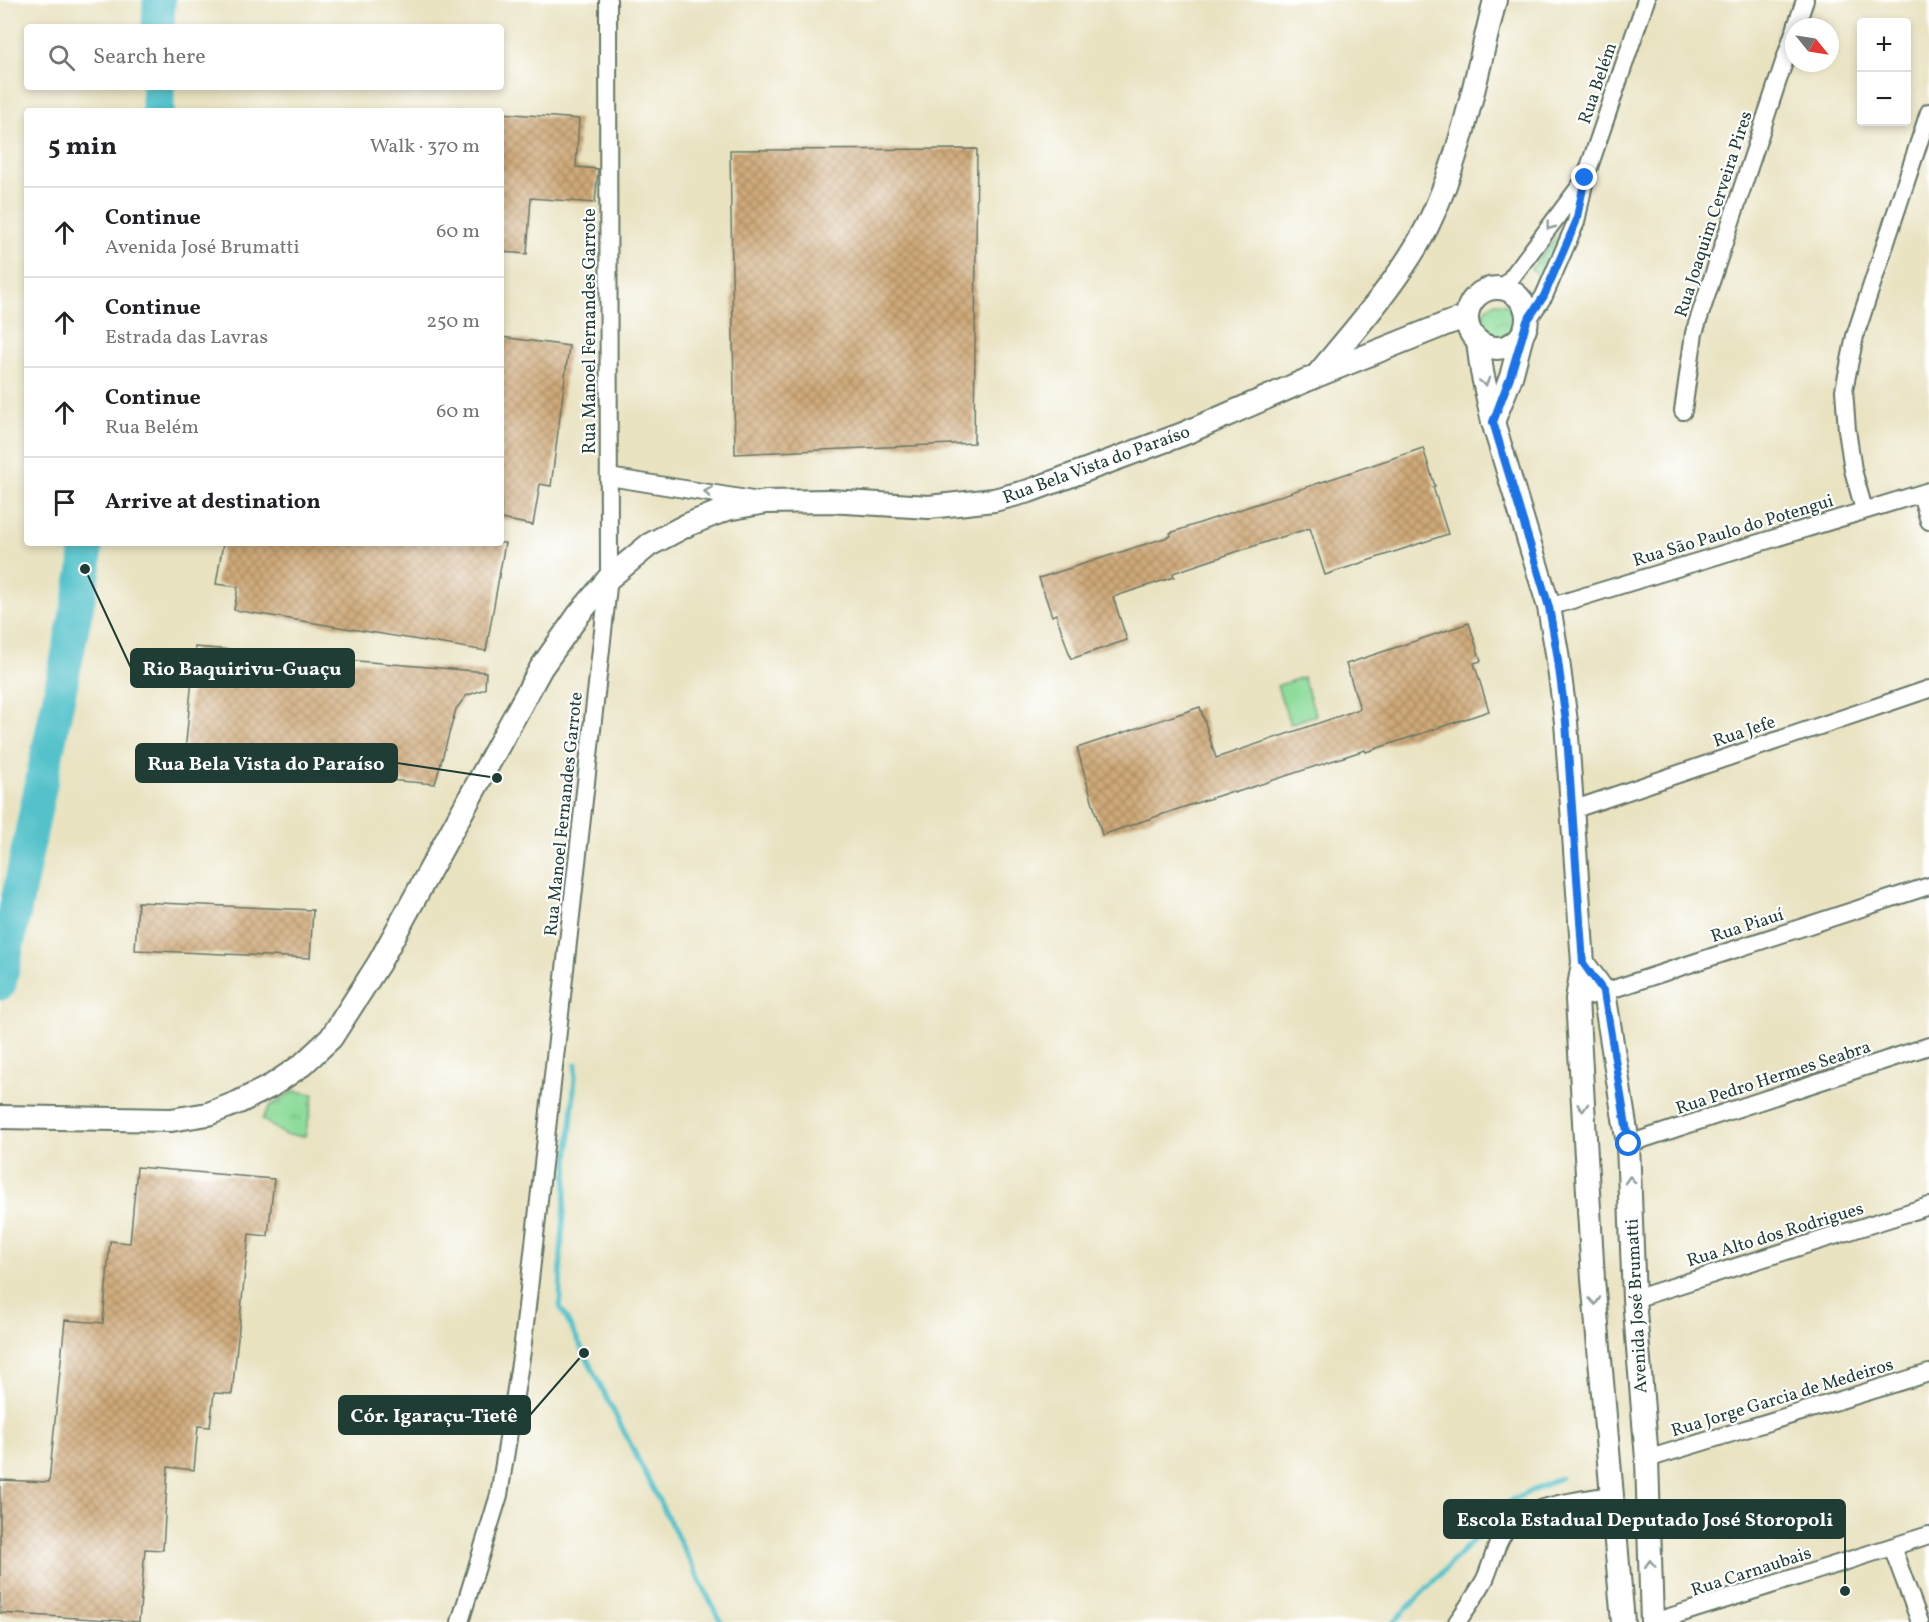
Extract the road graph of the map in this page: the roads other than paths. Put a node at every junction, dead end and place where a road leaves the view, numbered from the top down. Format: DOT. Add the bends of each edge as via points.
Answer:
graph roads {
  1 [pos="608,0"];
  2 [pos="1495,0"];
  3 [pos="1646,0"];
  4 [pos="1805,0"];
  5 [pos="1799,18"];
  6 [pos="1785,59"];
  7 [pos="1929,112"];
  8 [pos="1585,178"];
  9 [pos="1503,289"];
  10 [pos="1475,298"];
  11 [pos="1467,321"];
  12 [pos="1525,328"];
  13 [pos="1347,339"];
  14 [pos="1478,342"];
  15 [pos="1316,376"];
  16 [pos="1683,411"];
  17 [pos="1493,422"];
  18 [pos="609,477"];
  19 [pos="1925,492"];
  20 [pos="766,502"];
  21 [pos="1864,510"];
  22 [pos="1929,521"];
  23 [pos="609,578"];
  24 [pos="1549,607"];
  25 [pos="1929,689"];
  26 [pos="1572,810"];
  27 [pos="1929,886"];
  28 [pos="1583,963"];
  29 [pos="1604,992"];
  30 [pos="1577,999"];
  31 [pos="1929,1046"];
  32 [pos="0,1118"];
  33 [pos="1629,1144"];
  34 [pos="1929,1206"];
  35 [pos="1634,1299"];
  36 [pos="1929,1373"];
  37 [pos="1647,1459"];
  38 [pos="1611,1495"];
  39 [pos="1929,1534"];
  40 [pos="1892,1547"];
  41 [pos="460,1622"];
  42 [pos="1457,1622"];
  43 [pos="1623,1622"];
  44 [pos="1653,1622"];
  45 [pos="1920,1622"];
  1 -- 18 [label="street, Rua Manoel Fernandes Garrote"];
  2 -- 13 [label="main road" via="1448,181 1404,265"];
  3 -- 8 [label="street, Rua Belém"];
  4 -- 5 [label="street"];
  6 -- 16 [label="street, Rua Joaquim Cerveira Pires" via="1694,333"];
  7 -- 21 [label="street" via="1855,336 1844,390 1853,470"];
  8 -- 9 [label="street, Rua Belém, one-way"];
  8 -- 12 [label="street, Rua Belém" via="1576,222 1544,296"];
  9 -- 10 [label="main road" via="1483,291"];
  9 -- 12 [label="main road" via="1521,300 1526,310"];
  10 -- 11 [label="main road"];
  10 -- 13 [label="main road" via="1383,336"];
  11 -- 14 [label="main road"];
  11 -- 15 [label="main road, Rua Bela Vista do Paraíso" via="1448,323"];
  12 -- 14 [label="main road" via="1506,347 1487,347"];
  12 -- 17 [label="main road"];
  13 -- 15 [label="main road"];
  14 -- 17 [label="main road, Avenida José Brumatti, one-way"];
  15 -- 20 [label="main road, Rua Bela Vista do Paraíso" via="1183,434 1029,492 929,507"];
  17 -- 24 [label="main road, Avenida José Brumatti"];
  20 -- 18 [label="street, one-way"];
  18 -- 23 [label="street, Rua Manoel Fernandes Garrote"];
  19 -- 21 [label="street, Rua São Paulo do Potengui"];
  19 -- 22 [label="street"];
  20 -- 23 [label="main road, Rua Bela Vista do Paraíso" via="727,509 687,525 649,545"];
  21 -- 24 [label="street, Rua São Paulo do Potengui"];
  23 -- 32 [label="main road, Rua Bela Vista do Paraíso" via="541,668 379,963 331,1038 302,1065 271,1086 208,1114 171,1120"];
  23 -- 41 [label="street, Rua Manoel Fernandes Garrote" via="522,1351 499,1495"];
  24 -- 26 [label="main road, Avenida José Brumatti" via="1566,722"];
  25 -- 26 [label="street, Rua Jefe"];
  26 -- 28 [label="main road, Avenida José Brumatti"];
  27 -- 29 [label="street, Rua Piauí"];
  28 -- 29 [label="main road"];
  28 -- 30 [label="main road, Avenida José Brumatti"];
  29 -- 30 [label="street, Rua Piauí"];
  29 -- 33 [label="main road, Avenida José Brumatti"];
  30 -- 38 [label="main road, Avenida José Brumatti, one-way" via="1593,1279"];
  31 -- 33 [label="street, Rua Pedro Hermes Seabra"];
  35 -- 33 [label="main road, Avenida José Brumatti, one-way"];
  34 -- 35 [label="street, Rua Alto dos Rodrigues"];
  35 -- 37 [label="main road, Avenida José Brumatti"];
  36 -- 37 [label="street, Rua Jorge Garcia de Medeiros"];
  44 -- 37 [label="main road, Avenida José Brumatti, one-way"];
  38 -- 42 [label="street" via="1556,1505 1510,1526 1485,1579"];
  38 -- 43 [label="main road, Avenida José Brumatti"];
  39 -- 40 [label="street, Rua Carnaubais"];
  40 -- 44 [label="street, Rua Carnaubais"];
  40 -- 45 [label="street"];
}
